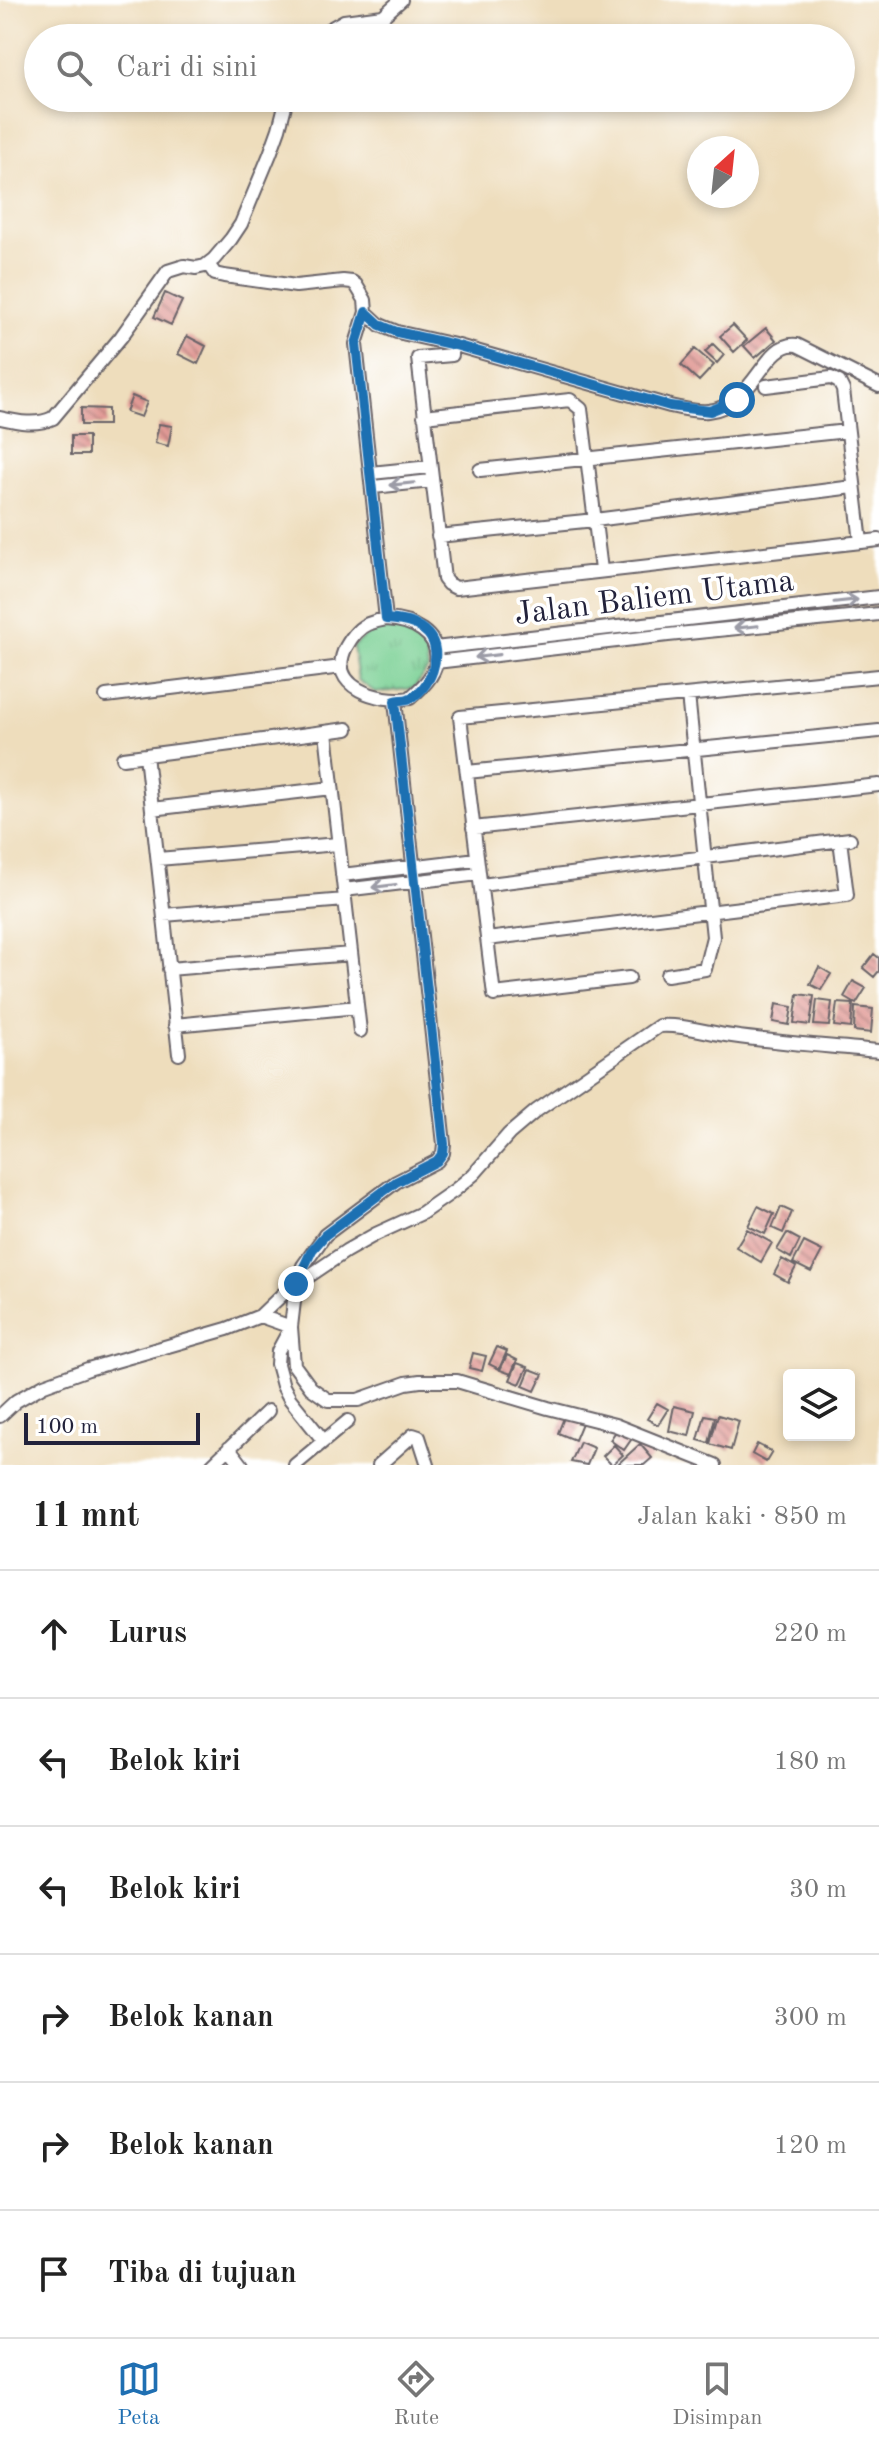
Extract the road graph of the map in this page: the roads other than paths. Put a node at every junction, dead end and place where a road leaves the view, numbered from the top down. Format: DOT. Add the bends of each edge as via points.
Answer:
graph roads {
  1 [pos="401,0"];
  2 [pos="339,24"];
  3 [pos="283,112"];
  4 [pos="208,264"];
  5 [pos="366,312"];
  6 [pos="452,355"];
  7 [pos="766,386"];
  8 [pos="879,386"];
  9 [pos="424,416"];
  10 [pos="0,418"];
  11 [pos="847,431"];
  12 [pos="588,459"];
  13 [pos="430,467"];
  14 [pos="480,470"];
  15 [pos="371,473"];
  16 [pos="432,481"];
  17 [pos="373,487"];
  18 [pos="853,487"];
  19 [pos="595,520"];
  20 [pos="438,536"];
  21 [pos="879,540"];
  22 [pos="861,542"];
  23 [pos="601,570"];
  24 [pos="879,597"];
  25 [pos="879,614"];
  26 [pos="386,619"];
  27 [pos="435,648"];
  28 [pos="436,662"];
  29 [pos="342,667"];
  30 [pos="879,676"];
  31 [pos="688,695"];
  32 [pos="106,696"];
  33 [pos="395,701"];
  34 [pos="347,729"];
  35 [pos="879,731"];
  36 [pos="326,732"];
  37 [pos="693,749"];
  38 [pos="146,755"];
  39 [pos="123,758"];
  40 [pos="467,772"];
  41 [pos="879,785"];
  42 [pos="332,788"];
  43 [pos="699,804"];
  44 [pos="152,809"];
  45 [pos="473,828"];
  46 [pos="338,844"];
  47 [pos="705,857"];
  48 [pos="158,859"];
  49 [pos="477,859"];
  50 [pos="414,866"];
  51 [pos="342,875"];
  52 [pos="480,880"];
  53 [pos="415,882"];
  54 [pos="344,895"];
  55 [pos="710,912"];
  56 [pos="164,915"];
  57 [pos="487,939"];
  58 [pos="351,954"];
  59 [pos="169,969"];
  60 [pos="667,975"];
  61 [pos="629,978"];
  62 [pos="357,1007"];
  63 [pos="175,1025"];
  64 [pos="360,1031"];
  65 [pos="879,1051"];
  66 [pos="179,1054"];
  67 [pos="296,1284"];
  68 [pos="260,1316"];
  69 [pos="291,1327"];
  70 [pos="268,1411"];
  71 [pos="0,1416"];
  72 [pos="348,1421"];
  73 [pos="323,1440"];
  74 [pos="229,1448"];
  75 [pos="212,1465"];
  76 [pos="242,1465"];
  77 [pos="295,1465"];
  78 [pos="379,1465"];
  79 [pos="428,1465"];
  80 [pos="715,1465"];
  1 -- 2 [label="street" via="383,16"];
  3 -- 4 [label="street" via="241,224"];
  4 -- 5 [label="street" via="215,274 296,286 352,282 362,293"];
  4 -- 10 [label="street" via="168,271 53,418 31,423"];
  5 -- 8 [label="street" via="397,332 692,410 710,411 737,400 778,349 789,344"];
  5 -- 15 [label="street" via="356,344"];
  6 -- 9 [label="street" via="418,358"];
  7 -- 11 [label="street" via="831,378 839,382"];
  9 -- 12 [label="street" via="570,400 581,409"];
  9 -- 13 [label="street"];
  11 -- 12 [label="street"];
  11 -- 18 [label="street"];
  12 -- 14 [label="street"];
  12 -- 19 [label="street"];
  13 -- 15 [label="street"];
  13 -- 16 [label="street"];
  15 -- 17 [label="street"];
  16 -- 17 [label="street, one-way"];
  16 -- 20 [label="street"];
  17 -- 26 [label="street"];
  18 -- 19 [label="street"];
  18 -- 22 [label="street"];
  19 -- 20 [label="street"];
  19 -- 23 [label="street"];
  20 -- 23 [label="street" via="444,579 456,588"];
  21 -- 22 [label="street"];
  22 -- 23 [label="street"];
  27 -- 24 [label="street, Jalan Baliem Utama, one-way"];
  25 -- 28 [label="street, Jalan Baliem Utama, one-way"];
  26 -- 27 [label="street" via="416,626 429,634"];
  26 -- 29 [label="street" via="365,625 351,637"];
  27 -- 28 [label="street"];
  28 -- 33 [label="street" via="419,690"];
  29 -- 32 [label="street"];
  29 -- 33 [label="street" via="362,693"];
  30 -- 31 [label="street"];
  31 -- 37 [label="street"];
  31 -- 40 [label="street" via="460,717"];
  33 -- 50 [label="street"];
  34 -- 36 [label="street"];
  35 -- 37 [label="street"];
  36 -- 38 [label="street"];
  36 -- 42 [label="street"];
  37 -- 40 [label="street"];
  37 -- 43 [label="street"];
  38 -- 39 [label="street"];
  38 -- 44 [label="street"];
  40 -- 45 [label="street"];
  41 -- 43 [label="street"];
  42 -- 44 [label="street"];
  42 -- 46 [label="street"];
  43 -- 45 [label="street"];
  43 -- 47 [label="street"];
  44 -- 48 [label="street"];
  45 -- 49 [label="street"];
  46 -- 48 [label="street"];
  46 -- 51 [label="street"];
  47 -- 52 [label="street"];
  47 -- 55 [label="street"];
  47 -- 55 [label="street" via="845,840 847,895"];
  48 -- 56 [label="street"];
  49 -- 50 [label="street"];
  49 -- 52 [label="street"];
  50 -- 51 [label="street"];
  50 -- 53 [label="street"];
  51 -- 54 [label="street"];
  52 -- 53 [label="street"];
  52 -- 57 [label="street"];
  53 -- 54 [label="street, one-way"];
  53 -- 67 [label="street" via="443,1153 325,1235"];
  54 -- 56 [label="street"];
  54 -- 58 [label="street"];
  55 -- 57 [label="street"];
  55 -- 60 [label="street" via="713,937 705,969"];
  56 -- 59 [label="street"];
  57 -- 61 [label="street" via="494,994"];
  58 -- 59 [label="street"];
  58 -- 62 [label="street"];
  59 -- 63 [label="street"];
  62 -- 63 [label="street"];
  62 -- 64 [label="street"];
  63 -- 66 [label="street"];
  65 -- 67 [label="street" via="659,1026 536,1111 455,1190"];
  67 -- 68 [label="street"];
  67 -- 69 [label="street"];
  68 -- 69 [label="street"];
  68 -- 71 [label="street" via="44,1385"];
  69 -- 73 [label="street" via="278,1351 279,1376"];
  69 -- 80 [label="street" via="294,1365 318,1396 328,1400 358,1400 406,1383 457,1381 615,1425"];
  70 -- 74 [label="street"];
  72 -- 73 [label="street"];
  73 -- 77 [label="street"];
  74 -- 75 [label="street"];
  74 -- 76 [label="street"];
  78 -- 79 [label="street" via="415,1435"];
}
